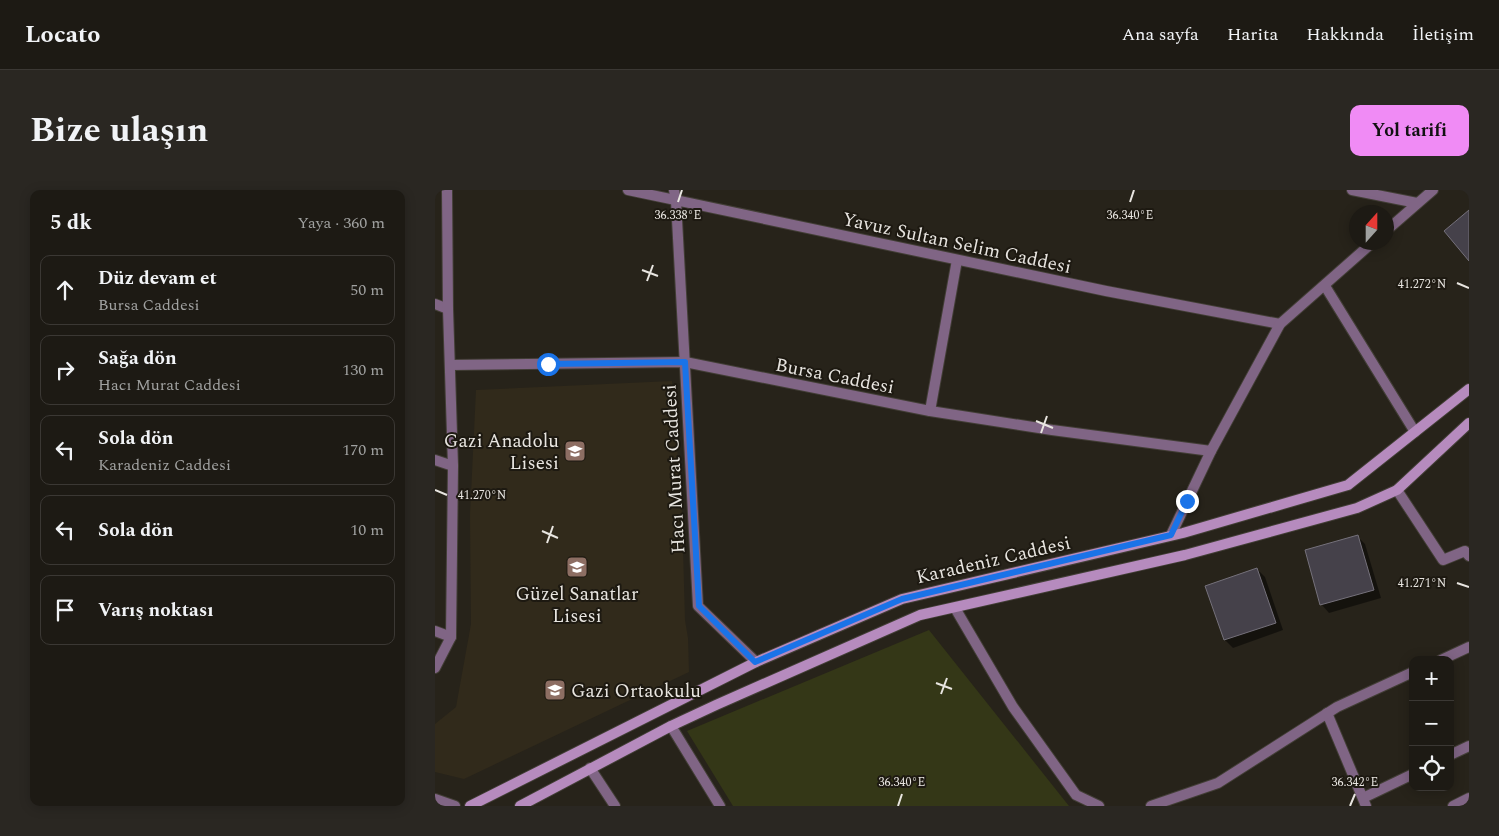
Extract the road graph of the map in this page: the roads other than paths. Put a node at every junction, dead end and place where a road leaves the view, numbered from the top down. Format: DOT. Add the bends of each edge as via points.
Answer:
graph roads {
  1 [pos="447,190"];
  2 [pos="628,190"];
  3 [pos="674,190"];
  4 [pos="1352,190"];
  5 [pos="1433,190"];
  6 [pos="676,201"];
  7 [pos="1417,203"];
  8 [pos="1394,224"];
  9 [pos="1364,250"];
  10 [pos="957,260"];
  11 [pos="1325,286"];
  12 [pos="435,304"];
  13 [pos="449,309"];
  14 [pos="1281,324"];
  15 [pos="685,362"];
  16 [pos="451,365"];
  17 [pos="1469,389"];
  18 [pos="930,411"];
  19 [pos="1469,423"];
  20 [pos="1415,432"];
  21 [pos="1211,450"];
  22 [pos="435,460"];
  23 [pos="453,466"];
  24 [pos="1397,490"];
  25 [pos="1171,535"];
  26 [pos="1469,556"];
  27 [pos="955,608"];
  28 [pos="435,631"];
  29 [pos="451,637"];
  30 [pos="1469,647"];
  31 [pos="1450,656"];
  32 [pos="755,662"];
  33 [pos="435,668"];
  34 [pos="1409,674"];
  35 [pos="1327,713"];
  36 [pos="671,726"];
  37 [pos="1469,746"];
  38 [pos="1454,754"];
  39 [pos="590,768"];
  40 [pos="1409,776"];
  41 [pos="1469,798"];
  42 [pos="435,799"];
  43 [pos="1364,802"];
  44 [pos="455,806"];
  45 [pos="470,806"];
  46 [pos="520,806"];
  47 [pos="615,806"];
  48 [pos="721,806"];
  49 [pos="1099,806"];
  50 [pos="1151,806"];
  51 [pos="1453,806"];
  1 -- 13 [label="street"];
  2 -- 6 [label="street, Yavuz Sultan Selim Caddesi"];
  3 -- 6 [label="street, Hacı Murat Caddesi"];
  4 -- 7 [label="street"];
  5 -- 7 [label="street"];
  6 -- 10 [label="street, Yavuz Sultan Selim Caddesi"];
  6 -- 15 [label="street, Hacı Murat Caddesi"];
  7 -- 8 [label="street"];
  9 -- 11 [label="street"];
  10 -- 14 [label="street, Yavuz Sultan Selim Caddesi"];
  10 -- 18 [label="street"];
  11 -- 14 [label="street"];
  11 -- 20 [label="street"];
  12 -- 13 [label="street"];
  13 -- 16 [label="street"];
  14 -- 21 [label="street"];
  15 -- 16 [label="street, Bursa Caddesi"];
  15 -- 18 [label="street, Bursa Caddesi"];
  15 -- 32 [label="street, Hacı Murat Caddesi" via="699,606"];
  16 -- 23 [label="street"];
  17 -- 20 [label="main road, Karadeniz Caddesi"];
  18 -- 21 [label="street, Bursa Caddesi"];
  19 -- 24 [label="main road, Karadeniz Caddesi"];
  20 -- 25 [label="main road, Karadeniz Caddesi" via="1348,485"];
  21 -- 25 [label="street"];
  22 -- 23 [label="street"];
  23 -- 29 [label="street"];
  24 -- 26 [label="street" via="1443,560 1465,551"];
  24 -- 27 [label="main road, Karadeniz Caddesi" via="1357,508 1185,555"];
  25 -- 32 [label="main road, Karadeniz Caddesi" via="902,599"];
  27 -- 36 [label="main road, Karadeniz Caddesi" via="920,615"];
  27 -- 49 [label="street" via="1013,707 1076,795"];
  28 -- 29 [label="street"];
  29 -- 33 [label="street"];
  30 -- 31 [label="street"];
  32 -- 45 [label="main road, Karadeniz Caddesi"];
  34 -- 35 [label="street"];
  35 -- 43 [label="street"];
  35 -- 50 [label="street" via="1217,783"];
  36 -- 39 [label="main road, Karadeniz Caddesi"];
  36 -- 48 [label="street"];
  37 -- 38 [label="street"];
  39 -- 46 [label="main road, Karadeniz Caddesi"];
  39 -- 47 [label="street"];
  40 -- 43 [label="street"];
  41 -- 51 [label="street"];
  42 -- 44 [label="street"];
}
